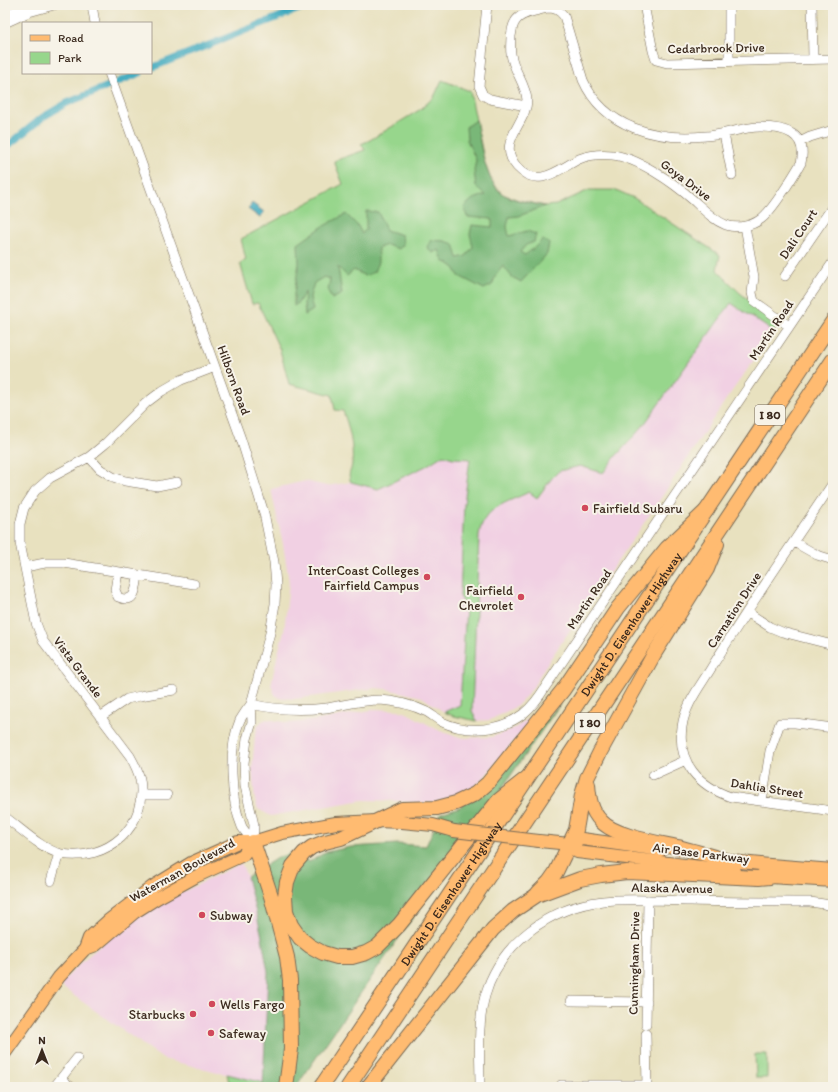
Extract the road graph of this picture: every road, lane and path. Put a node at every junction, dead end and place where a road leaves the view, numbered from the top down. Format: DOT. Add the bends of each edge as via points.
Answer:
graph roads {
  1 [pos="50,5"];
  2 [pos="92,5"];
  3 [pos="487,5"];
  4 [pos="644,5"];
  5 [pos="812,5"];
  6 [pos="29,8"];
  7 [pos="532,8"];
  8 [pos="729,10"];
  9 [pos="9,14"];
  10 [pos="94,22"];
  11 [pos="5,23"];
  12 [pos="814,59"];
  13 [pos="833,59"];
  14 [pos="730,61"];
  15 [pos="109,74"];
  16 [pos="526,106"];
  17 [pos="833,130"];
  18 [pos="724,134"];
  19 [pos="800,142"];
  20 [pos="732,175"];
  21 [pos="833,206"];
  22 [pos="745,226"];
  23 [pos="833,262"];
  24 [pos="785,276"];
  25 [pos="833,321"];
  26 [pos="789,326"];
  27 [pos="833,360"];
  28 [pos="215,367"];
  29 [pos="89,457"];
  30 [pos="177,482"];
  31 [pos="833,483"];
  32 [pos="706,510"];
  33 [pos="726,520"];
  34 [pos="794,542"];
  35 [pos="833,560"];
  36 [pos="25,567"];
  37 [pos="118,572"];
  38 [pos="138,575"];
  39 [pos="194,584"];
  40 [pos="746,612"];
  41 [pos="833,645"];
  42 [pos="174,690"];
  43 [pos="251,704"];
  44 [pos="100,717"];
  45 [pos="833,728"];
  46 [pos="686,760"];
  47 [pos="653,775"];
  48 [pos="527,778"];
  49 [pos="587,778"];
  50 [pos="141,795"];
  51 [pos="167,795"];
  52 [pos="762,801"];
  53 [pos="833,811"];
  54 [pos="5,817"];
  55 [pos="376,821"];
  56 [pos="540,841"];
  57 [pos="253,842"];
  58 [pos="570,844"];
  59 [pos="60,853"];
  60 [pos="730,861"];
  61 [pos="833,870"];
  62 [pos="770,877"];
  63 [pos="51,881"];
  64 [pos="833,881"];
  65 [pos="537,895"];
  66 [pos="648,900"];
  67 [pos="833,906"];
  68 [pos="571,1001"];
  69 [pos="647,1002"];
  70 [pos="5,1052"];
  71 [pos="77,1058"];
  72 [pos="61,1079"];
  73 [pos="561,1085"];
  74 [pos="646,1086"];
  75 [pos="54,1087"];
  76 [pos="71,1087"];
  77 [pos="286,1087"];
  78 [pos="321,1087"];
  79 [pos="348,1087"];
  80 [pos="368,1087"];
  81 [pos="480,1087"];
  1 -- 6 [label="street"];
  2 -- 10 [label="street"];
  3 -- 16 [label="street" via="479,86 483,95 490,100"];
  4 -- 14 [label="street, Cedarbrook Drive" via="656,60 667,63"];
  5 -- 12 [label="street"];
  6 -- 9 [label="street"];
  6 -- 11 [label="street"];
  7 -- 16 [label="street" via="515,21 510,48 512,62 526,92"];
  7 -- 18 [label="street" via="554,8 564,16 586,88 599,106 617,121 670,136"];
  8 -- 14 [label="street"];
  12 -- 13 [label="street, Cedarbrook Drive"];
  12 -- 14 [label="street, Cedarbrook Drive"];
  15 -- 28 [label="street, Hilborn Road"];
  16 -- 22 [label="street, Goya Drive" via="512,135 510,152 517,167 526,174 546,177 580,159 613,155 628,159 664,178 717,221 728,226"];
  17 -- 19 [label="street"];
  18 -- 19 [label="street" via="758,127 775,127 795,134"];
  18 -- 20 [label="street"];
  19 -- 22 [label="street, Goya Drive" via="803,156 797,170 768,212 760,220"];
  21 -- 24 [label="street, Dali Court"];
  22 -- 26 [label="street" via="754,277 754,301"];
  23 -- 26 [label="street, Martin Road"];
  25 -- 32 [label="highway, Dwight D. Eisenhower Highway / I 80"];
  26 -- 43 [label="street, Martin Road" via="546,686 532,706 518,718 493,728 473,729 453,726 418,708 390,701 369,701 294,711"];
  27 -- 33 [label="highway, Dwight D. Eisenhower Highway / I 80"];
  28 -- 29 [label="street, Vista Grande" via="162,391"];
  28 -- 43 [label="street, Hilborn Road" via="256,483 274,562 276,585 273,618"];
  29 -- 30 [label="street" via="100,469 125,481 157,486"];
  29 -- 36 [label="street, Vista Grande" via="50,478 35,491 24,508 20,536"];
  31 -- 34 [label="street, Carnation Drive"];
  32 -- 48 [label="highway, Dwight D. Eisenhower Highway / I 80"];
  32 -- 55 [label="highway" via="667,548 618,608 563,690 488,784 456,803 437,808 402,809"];
  33 -- 49 [label="highway" via="707,569 654,654"];
  33 -- 79 [label="highway, Dwight D. Eisenhower Highway / I 80"];
  34 -- 35 [label="street" via="817,555"];
  34 -- 40 [label="street, Carnation Drive"];
  36 -- 37 [label="street" via="64,563"];
  36 -- 44 [label="street, Vista Grande" via="36,623 43,641"];
  37 -- 38 [label="street"];
  37 -- 38 [label="street" via="115,590 118,597 124,600 135,594"];
  38 -- 39 [label="street"];
  40 -- 41 [label="street" via="782,632"];
  40 -- 46 [label="street, Carnation Drive" via="684,717 682,739"];
  42 -- 44 [label="street" via="127,700"];
  43 -- 57 [label="street, Hilborn Road" via="240,720 232,776 238,814 243,828"];
  44 -- 50 [label="street, Vista Grande" via="133,763 140,778"];
  45 -- 52 [label="street" via="780,722 770,751"];
  46 -- 47 [label="street"];
  46 -- 52 [label="street, Dahlia Street" via="705,785 731,796"];
  48 -- 55 [label="highway" via="498,801 399,925 377,947 352,957 323,954 300,938 291,925 286,911 287,882 293,866 312,847 341,838"];
  48 -- 78 [label="highway, Dwight D. Eisenhower Highway / I 80"];
  49 -- 58 [label="highway" via="576,830"];
  49 -- 60 [label="highway" via="592,808 607,827 638,838"];
  50 -- 51 [label="street"];
  50 -- 59 [label="street, Vista Grande" via="133,823 122,837 110,846 86,855"];
  52 -- 53 [label="street, Dahlia Street"];
  54 -- 59 [label="street, Vista Grande" via="44,846"];
  55 -- 56 [label="main road, Waterman Boulevard, bridge" via="433,825 454,831"];
  55 -- 57 [label="main road, Waterman Boulevard" via="336,823 282,833"];
  56 -- 58 [label="main road, Air Base Parkway"];
  57 -- 70 [label="main road, Waterman Boulevard" via="243,855 157,898 135,912 96,945 85,949 59,977"];
  57 -- 77 [label="highway" via="287,957 291,1049"];
  58 -- 60 [label="main road, Air Base Parkway" via="582,839"];
  58 -- 62 [label="main road, Air Base Parkway" via="577,852"];
  58 -- 65 [label="highway" via="556,872"];
  59 -- 63 [label="street"];
  60 -- 61 [label="main road, Air Base Parkway"];
  62 -- 64 [label="main road, Air Base Parkway"];
  62 -- 65 [label="highway" via="627,872 580,879"];
  65 -- 80 [label="highway" via="513,911 493,929"];
  66 -- 67 [label="street, Alaska Avenue" via="810,902"];
  66 -- 69 [label="street, Cunningham Drive"];
  66 -- 81 [label="street, Alaska Avenue" via="584,904 552,916 520,939 505,956 485,995 480,1017"];
  68 -- 69 [label="street"];
  69 -- 74 [label="street, Cunningham Drive"];
  71 -- 72 [label="street"];
  72 -- 75 [label="street"];
  72 -- 76 [label="street"];
  73 -- 74 [label="street"];
}
